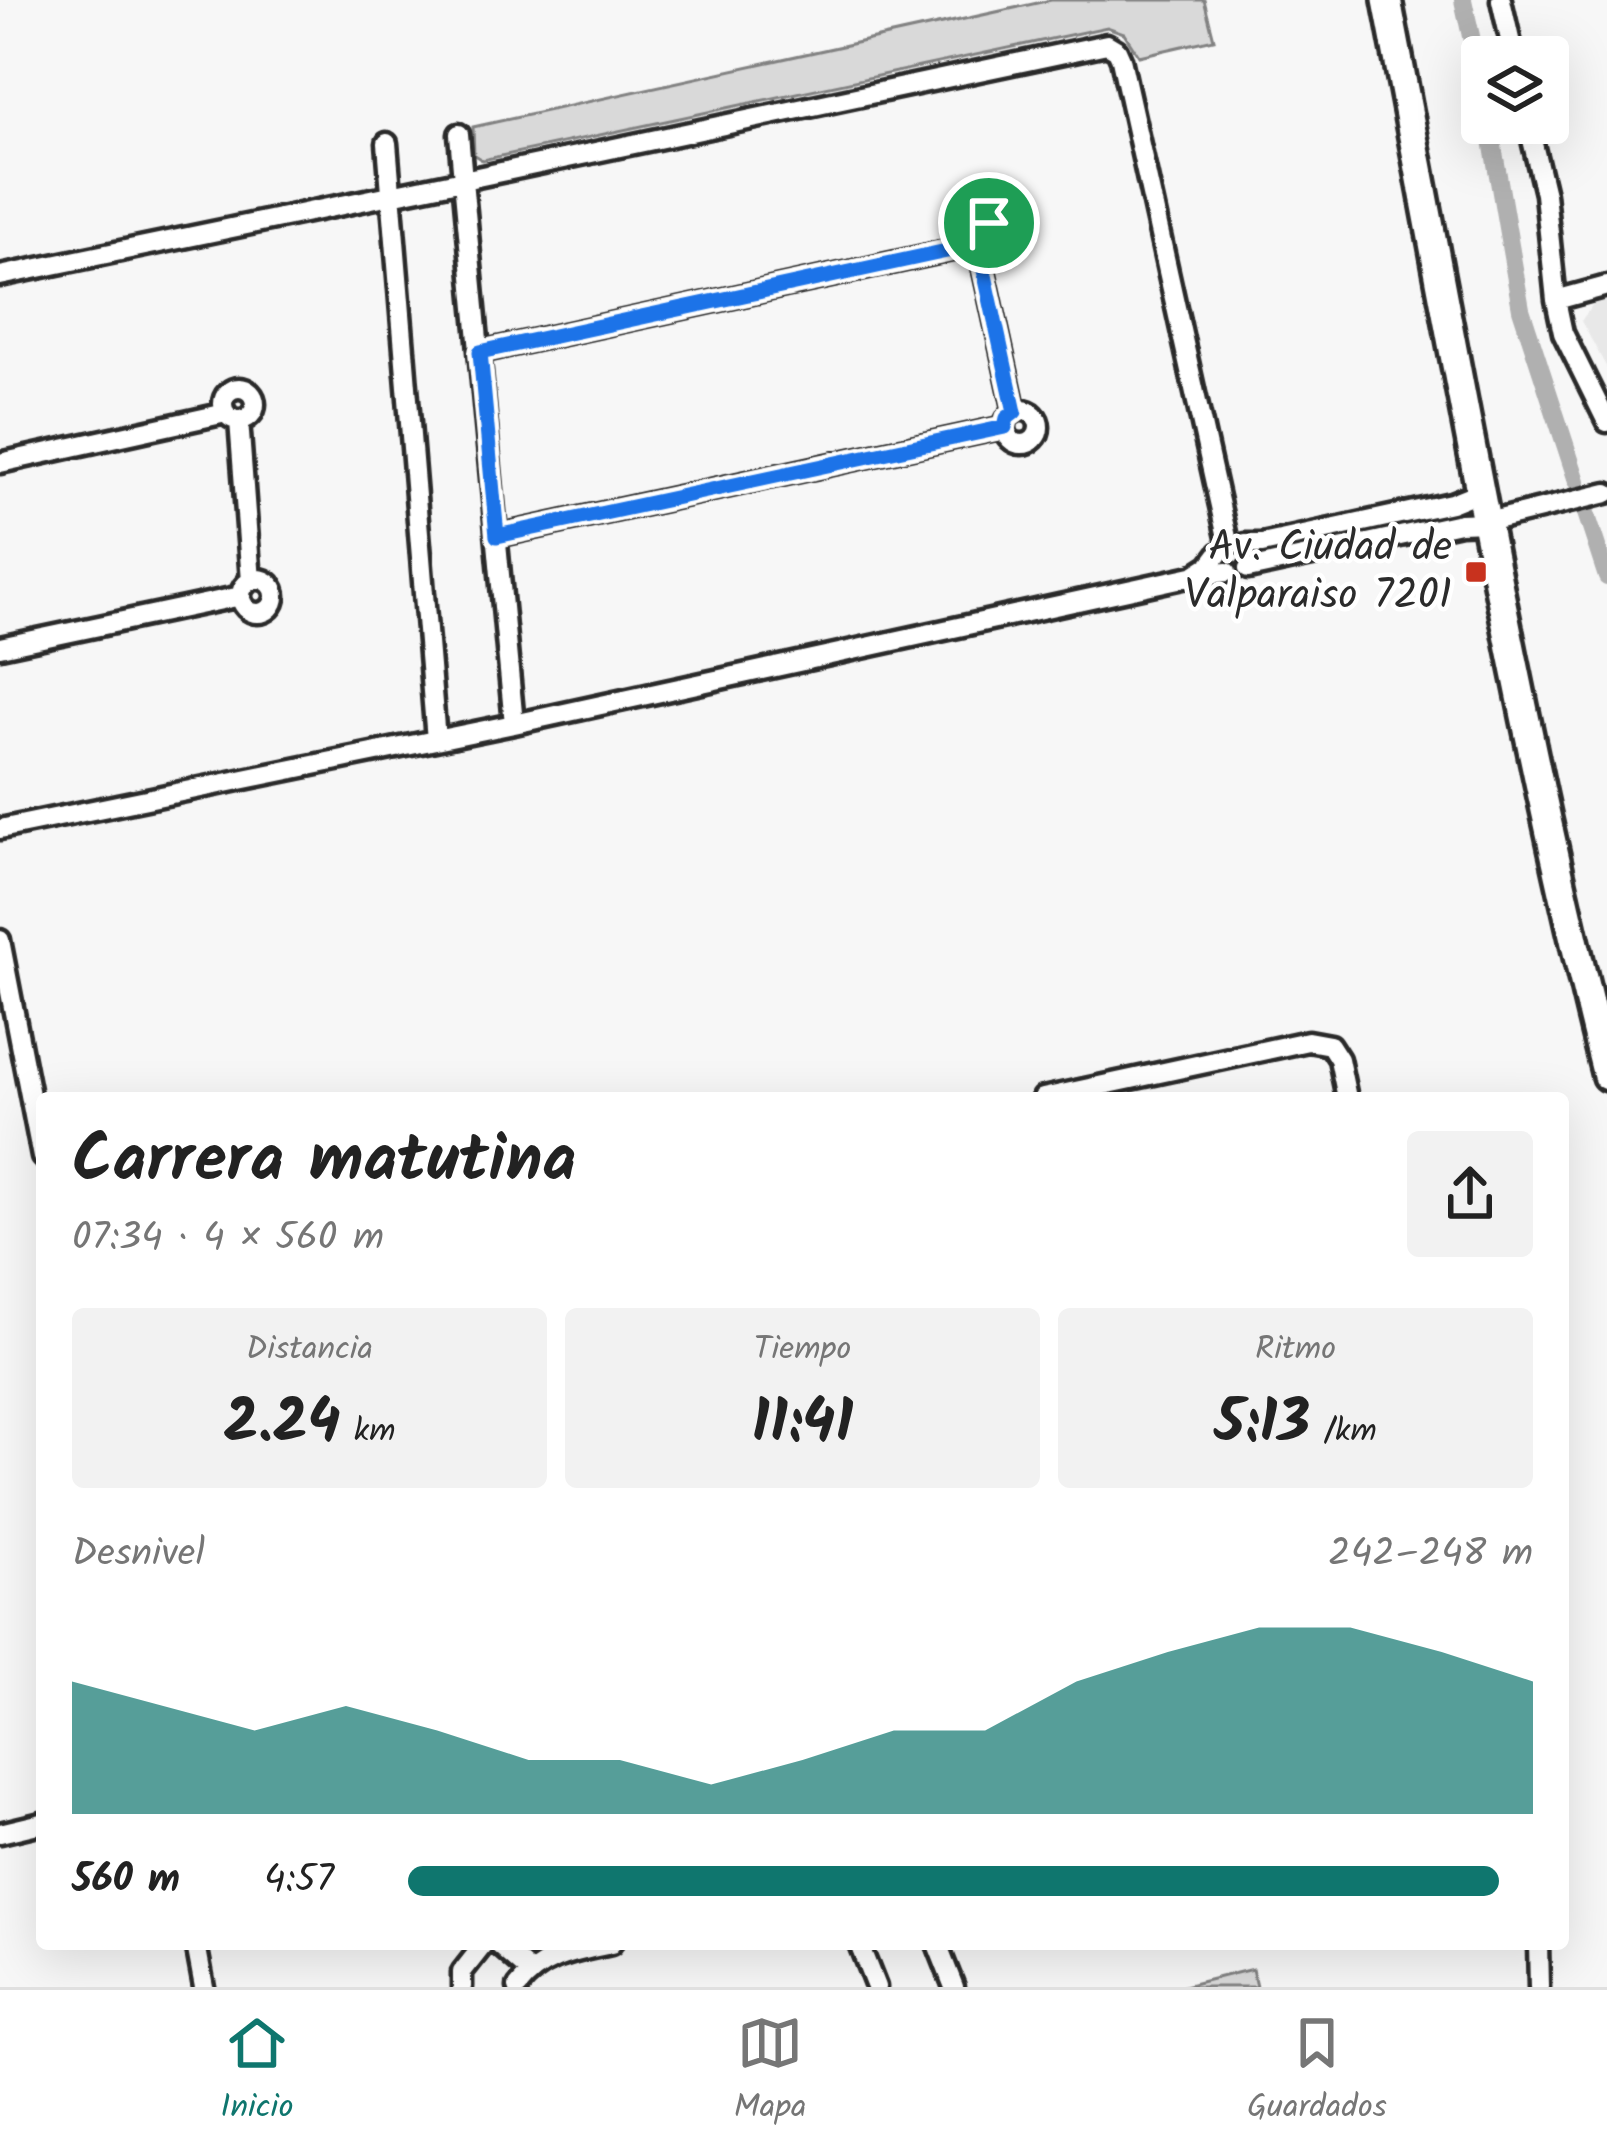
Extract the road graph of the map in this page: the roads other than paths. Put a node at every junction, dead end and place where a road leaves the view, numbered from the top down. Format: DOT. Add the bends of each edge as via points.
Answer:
graph roads {
  1 [pos="1387,0"];
  2 [pos="1501,0"];
  3 [pos="1509,36"];
  4 [pos="459,134"];
  5 [pos="387,143"];
  6 [pos="1533,144"];
  7 [pos="463,179"];
  8 [pos="391,194"];
  9 [pos="0,276"];
  10 [pos="1607,286"];
  11 [pos="1556,300"];
  12 [pos="480,352"];
  13 [pos="1607,422"];
  14 [pos="0,463"];
  15 [pos="1481,490"];
  16 [pos="1607,493"];
  17 [pos="1487,522"];
  18 [pos="497,536"];
  19 [pos="1230,553"];
  20 [pos="0,647"];
  21 [pos="514,724"];
  22 [pos="436,740"];
  23 [pos="0,830"];
  24 [pos="0,940"];
  25 [pos="1152,1075"];
  26 [pos="1607,1076"];
  27 [pos="1071,1092"];
  28 [pos="1156,1092"];
  29 [pos="1346,1092"];
  30 [pos="36,1126"];
  31 [pos="36,1824"];
  32 [pos="0,1833"];
  33 [pos="197,1950"];
  34 [pos="479,1950"];
  35 [pos="502,1950"];
  36 [pos="584,1950"];
  37 [pos="861,1950"];
  38 [pos="939,1950"];
  39 [pos="1538,1950"];
  40 [pos="524,1979"];
  41 [pos="204,1987"];
  42 [pos="462,1987"];
  43 [pos="876,1987"];
  44 [pos="954,1987"];
  45 [pos="1539,1987"];
  1 -- 15 [label="main road"];
  2 -- 3 [label="street"];
  4 -- 7 [label="street"];
  5 -- 8 [label="street"];
  6 -- 11 [label="street"];
  7 -- 8 [label="street"];
  7 -- 12 [label="street"];
  7 -- 19 [label="street" via="1107,44 1121,59"];
  8 -- 9 [label="street"];
  8 -- 22 [label="street"];
  10 -- 11 [label="street"];
  11 -- 13 [label="street" via="1570,351"];
  12 -- 18 [label="street"];
  12 -- 18 [label="street" via="976,250 1010,420"];
  14 -- 20 [label="street" via="233,416 246,589"];
  15 -- 17 [label="main road"];
  15 -- 19 [label="street"];
  16 -- 17 [label="street"];
  17 -- 19 [label="street" via="1238,574"];
  17 -- 26 [label="main road"];
  18 -- 21 [label="street"];
  19 -- 21 [label="street" via="1192,576"];
  21 -- 22 [label="street"];
  22 -- 23 [label="street"];
  24 -- 30 [label="street"];
  25 -- 27 [label="street"];
  25 -- 28 [label="street"];
  25 -- 29 [label="street" via="1321,1041 1339,1058"];
  31 -- 32 [label="street"];
  33 -- 41 [label="street"];
  34 -- 42 [label="street" via="462,1972"];
  35 -- 40 [label="street"];
  36 -- 40 [label="street" via="556,1956"];
  37 -- 43 [label="street"];
  38 -- 44 [label="street"];
  39 -- 45 [label="street"];
}
